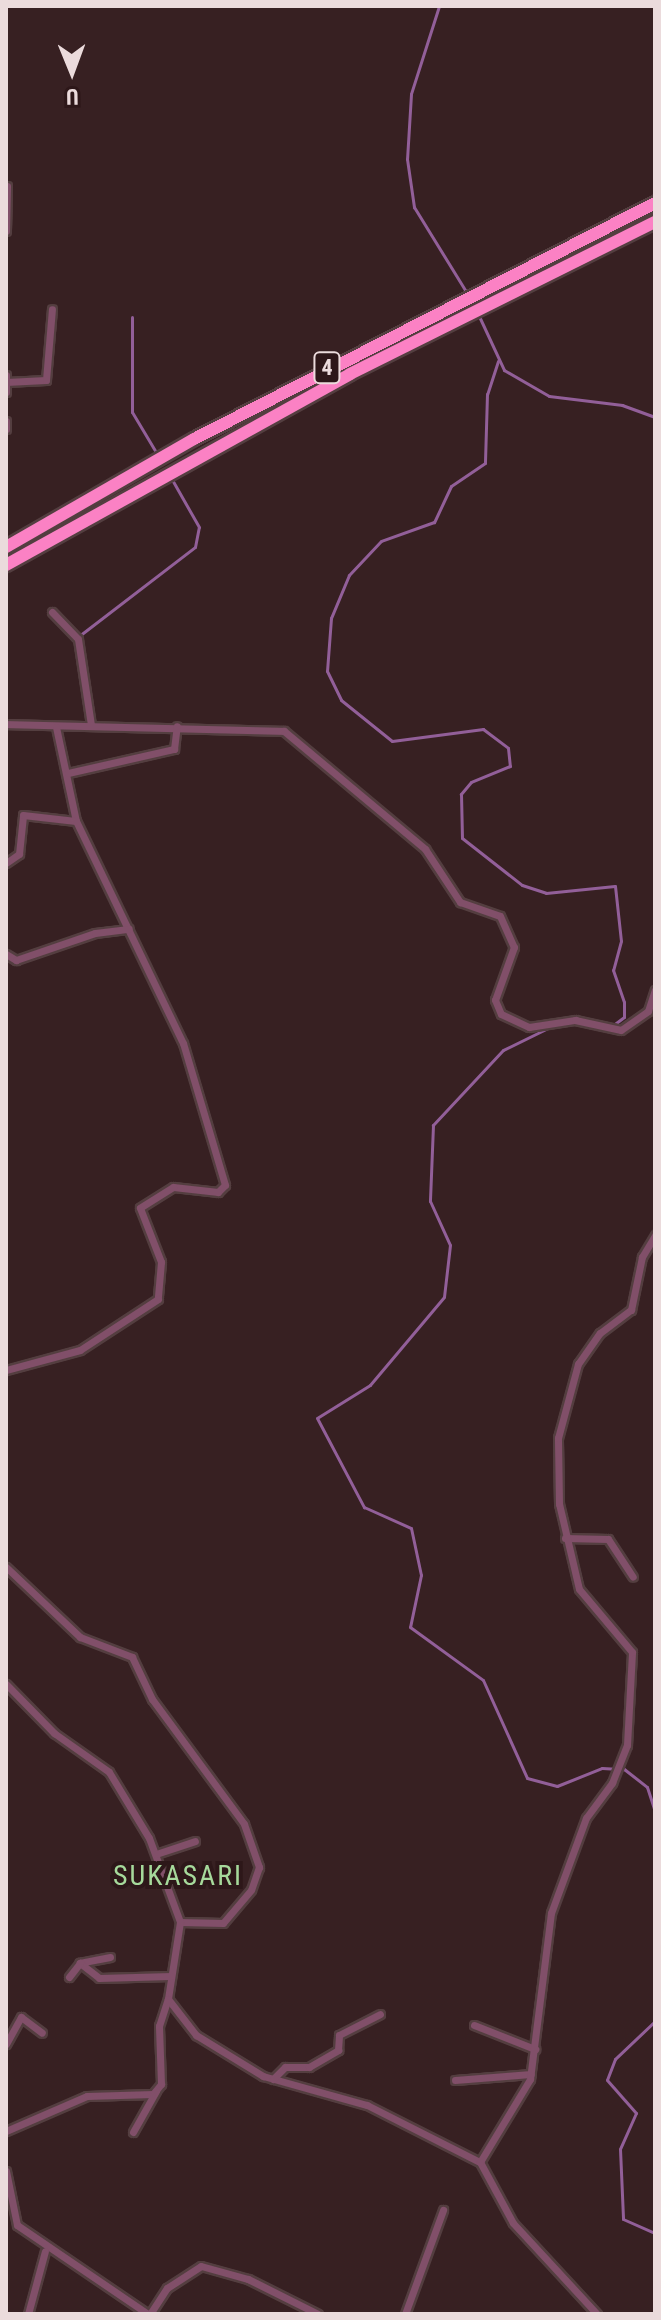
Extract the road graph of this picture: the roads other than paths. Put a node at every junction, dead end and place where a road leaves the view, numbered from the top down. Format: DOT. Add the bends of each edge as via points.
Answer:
graph roads {
  1 [pos="7,186"];
  2 [pos="655,203"];
  3 [pos="655,222"];
  4 [pos="6,231"];
  5 [pos="52,309"];
  6 [pos="6,380"];
  7 [pos="6,392"];
  8 [pos="6,421"];
  9 [pos="6,429"];
  10 [pos="6,547"];
  11 [pos="6,565"];
  12 [pos="52,612"];
  13 [pos="6,724"];
  14 [pos="91,725"];
  15 [pos="177,726"];
  16 [pos="56,727"];
  17 [pos="68,773"];
  18 [pos="76,821"];
  19 [pos="6,863"];
  20 [pos="129,929"];
  21 [pos="6,954"];
  22 [pos="655,990"];
  23 [pos="655,1235"];
  24 [pos="6,1370"];
  25 [pos="565,1538"];
  26 [pos="6,1567"];
  27 [pos="633,1577"];
  28 [pos="6,1684"];
  29 [pos="195,1841"];
  30 [pos="156,1854"];
  31 [pos="180,1922"];
  32 [pos="110,1957"];
  33 [pos="80,1963"];
  34 [pos="171,1976"];
  35 [pos="69,1977"];
  36 [pos="168,1999"];
  37 [pos="380,2014"];
  38 [pos="474,2025"];
  39 [pos="42,2033"];
  40 [pos="6,2044"];
  41 [pos="535,2049"];
  42 [pos="531,2074"];
  43 [pos="273,2079"];
  44 [pos="455,2080"];
  45 [pos="156,2091"];
  46 [pos="7,2129"];
  47 [pos="133,2132"];
  48 [pos="480,2162"];
  49 [pos="6,2171"];
  50 [pos="443,2210"];
  51 [pos="45,2251"];
  52 [pos="28,2314"];
  53 [pos="149,2314"];
  54 [pos="318,2314"];
  55 [pos="405,2314"];
  56 [pos="597,2314"];
  1 -- 4 [label="street"];
  2 -- 10 [label="highway, 4" via="207,431"];
  3 -- 11 [label="highway, 4" via="283,410"];
  5 -- 6 [label="street" via="46,380"];
  6 -- 7 [label="street"];
  8 -- 9 [label="street"];
  12 -- 14 [label="street" via="78,639"];
  13 -- 16 [label="street"];
  14 -- 15 [label="street"];
  14 -- 16 [label="street"];
  15 -- 17 [label="street" via="174,749"];
  15 -- 22 [label="street" via="284,731 307,744 425,849 460,902 490,907 500,916 514,947 495,1007 529,1027 575,1020 621,1030 648,1011"];
  16 -- 17 [label="street"];
  17 -- 18 [label="street"];
  18 -- 19 [label="street" via="23,815 19,854"];
  18 -- 20 [label="street"];
  20 -- 21 [label="street" via="95,933 16,960"];
  20 -- 24 [label="street" via="183,1043 225,1188 181,1185 140,1208 161,1262 158,1299 80,1350"];
  23 -- 25 [label="street" via="642,1257 631,1310 587,1348 567,1397 557,1480"];
  25 -- 27 [label="street" via="608,1539"];
  25 -- 41 [label="street" via="579,1589 629,1642 634,1688 623,1761 586,1818 551,1913"];
  26 -- 31 [label="street" via="80,1637 132,1657 152,1699 244,1824 259,1867 245,1900 223,1923"];
  28 -- 30 [label="street" via="54,1733 109,1772"];
  29 -- 30 [label="street"];
  30 -- 31 [label="street"];
  31 -- 34 [label="street"];
  32 -- 33 [label="street"];
  33 -- 34 [label="street" via="99,1978"];
  33 -- 35 [label="street"];
  34 -- 36 [label="street"];
  36 -- 43 [label="street" via="212,2049"];
  36 -- 45 [label="street" via="159,2026"];
  37 -- 43 [label="street" via="339,2035 338,2050 309,2067 285,2067"];
  38 -- 41 [label="street"];
  39 -- 40 [label="street" via="21,2017"];
  41 -- 42 [label="street"];
  42 -- 44 [label="street"];
  42 -- 48 [label="street"];
  43 -- 48 [label="street" via="367,2105"];
  45 -- 46 [label="street" via="62,2102"];
  45 -- 47 [label="street"];
  48 -- 56 [label="street" via="531,2245"];
  49 -- 51 [label="street" via="12,2218"];
  50 -- 55 [label="street"];
  51 -- 52 [label="street"];
  51 -- 53 [label="street"];
  53 -- 54 [label="street" via="167,2288 201,2266 248,2279"];
}
